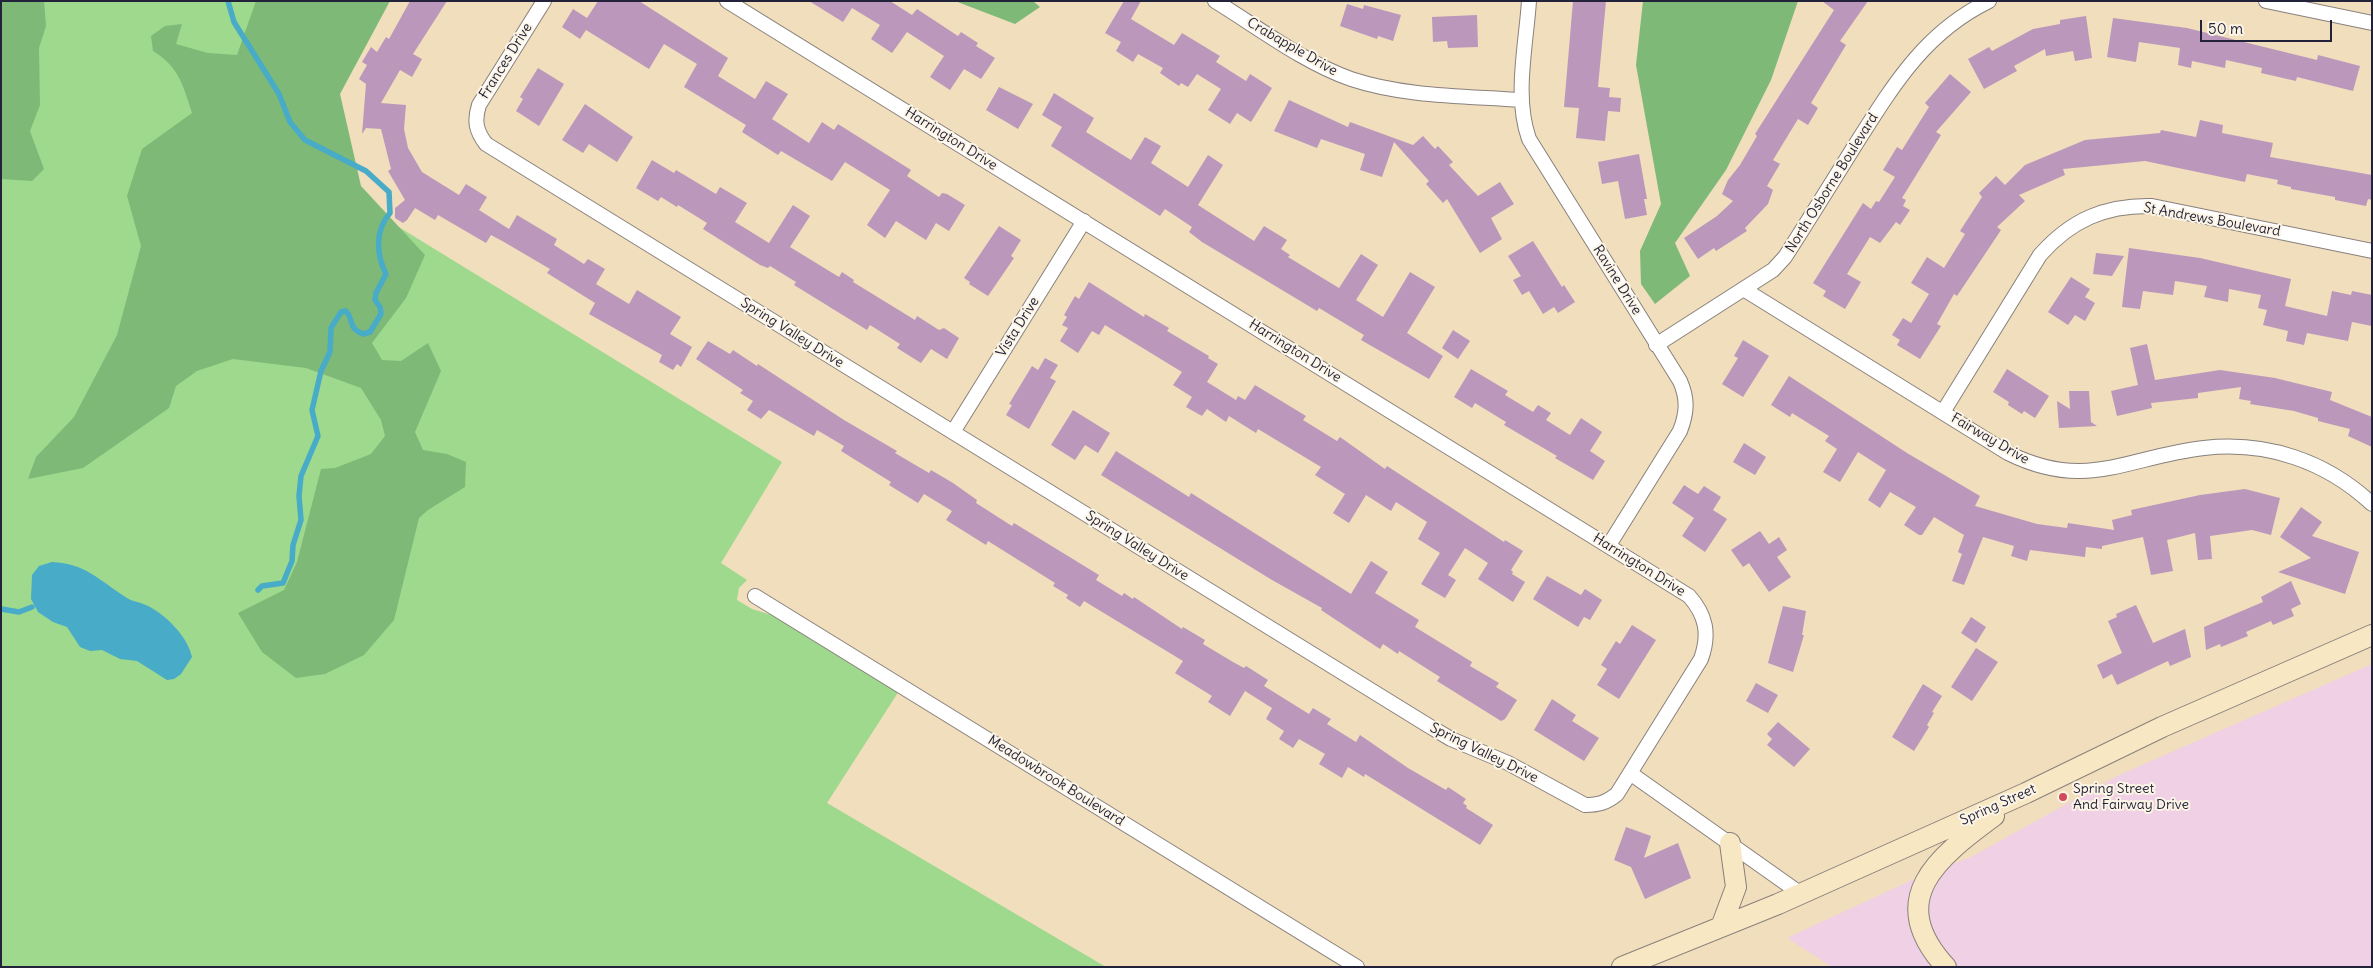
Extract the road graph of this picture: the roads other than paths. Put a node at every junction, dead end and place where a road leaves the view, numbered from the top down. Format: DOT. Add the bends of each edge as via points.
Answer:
graph roads {
  1 [pos="544,1"];
  2 [pos="728,1"];
  3 [pos="1215,1"];
  4 [pos="1529,1"];
  5 [pos="1989,1"];
  6 [pos="2266,1"];
  7 [pos="2372,23"];
  8 [pos="1521,100"];
  9 [pos="476,124"];
  10 [pos="1084,221"];
  11 [pos="2372,251"];
  12 [pos="1745,290"];
  13 [pos="1656,345"];
  14 [pos="1943,412"];
  15 [pos="953,432"];
  16 [pos="2372,504"];
  17 [pos="1609,545"];
  18 [pos="755,596"];
  19 [pos="2372,635"];
  20 [pos="1630,773"];
  21 [pos="2026,793"];
  22 [pos="1730,843"];
  23 [pos="1801,894"];
  24 [pos="1721,927"];
  25 [pos="1357,967"];
  26 [pos="1622,967"];
  27 [pos="1946,967"];
  1 -- 9 [label="street, Frances Drive" via="479,105"];
  2 -- 10 [label="street, Harrington Drive"];
  3 -- 8 [label="street, Crabapple Drive" via="1306,57 1351,79 1391,89"];
  4 -- 8 [label="street, Ravine Drive"];
  5 -- 12 [label="street, North Osborne Boulevard" via="1945,29 1898,77 1785,257"];
  6 -- 7 [label="street"];
  8 -- 13 [label="street, Ravine Drive" via="1529,139"];
  9 -- 15 [label="street, Spring Valley Drive" via="486,144"];
  10 -- 15 [label="street, Vista Drive"];
  10 -- 17 [label="street, Harrington Drive"];
  11 -- 14 [label="street, St Andrews Boulevard" via="2152,206 2110,209 2090,216 2060,234 2040,255"];
  12 -- 13 [label="street, North Osborne Boulevard"];
  12 -- 14 [label="street, Fairway Drive"];
  13 -- 17 [label="street, Ravine Drive" via="1684,392 1685,417 1680,431"];
  14 -- 16 [label="street, Fairway Drive" via="2008,453 2051,470 2097,471 2204,448 2258,448 2292,456 2326,470 2356,489"];
  15 -- 20 [label="street, Spring Valley Drive" via="1451,739 1531,774 1585,805 1608,801 1617,794"];
  17 -- 20 [label="street, Harrington Drive" via="1689,596 1701,612 1706,632 1706,646 1701,658"];
  18 -- 25 [label="street, Meadowbrook Boulevard"];
  19 -- 21 [label="main road, Spring Street" via="2162,727"];
  20 -- 22 [label="street"];
  21 -- 23 [label="main road, Spring Street"];
  21 -- 27 [label="main road" via="1941,860 1918,896 1917,913 1921,929"];
  22 -- 23 [label="street"];
  22 -- 24 [label="main road" via="1736,887"];
  23 -- 24 [label="main road, Spring Street"];
  24 -- 26 [label="main road, Spring Street"];
}
